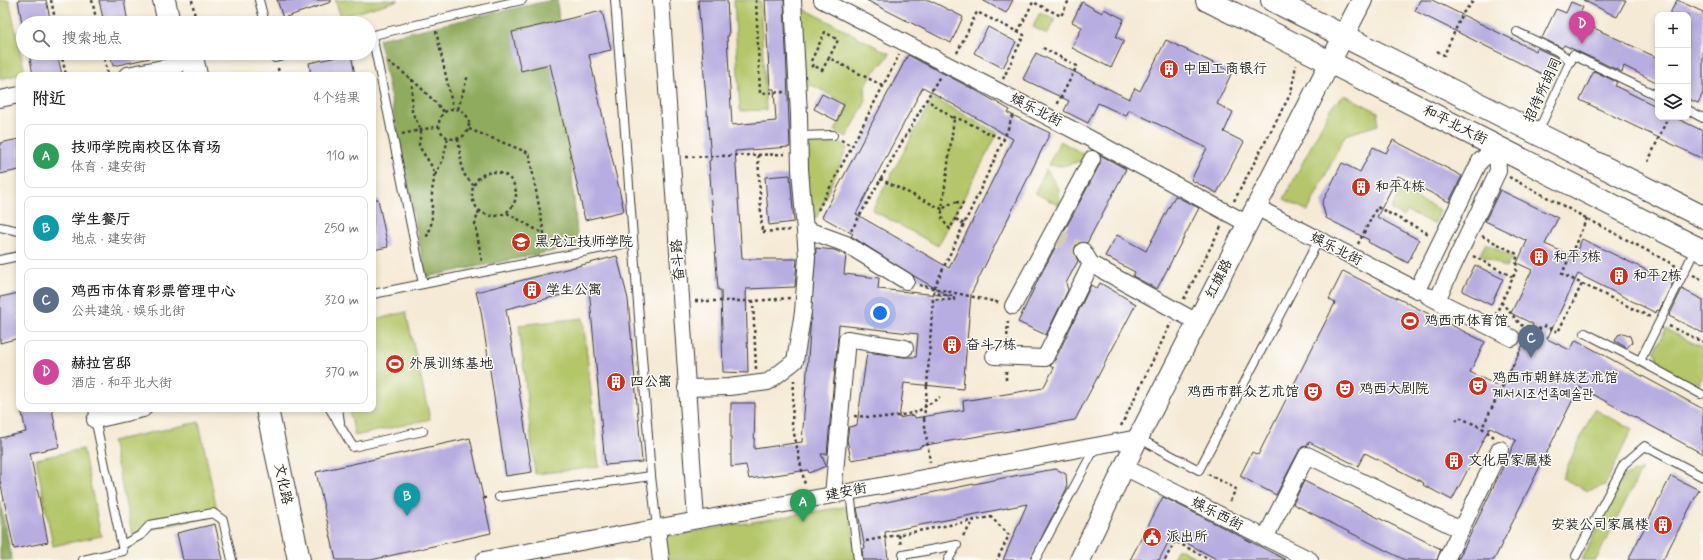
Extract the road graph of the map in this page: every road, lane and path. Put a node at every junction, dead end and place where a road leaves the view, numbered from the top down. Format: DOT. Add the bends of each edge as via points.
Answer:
graph roads {
  1 [pos="51,0"];
  2 [pos="92,0"];
  3 [pos="164,0"];
  4 [pos="180,0"];
  5 [pos="192,0"];
  6 [pos="259,0"];
  7 [pos="522,0"];
  8 [pos="615,0"];
  9 [pos="661,0"];
  10 [pos="756,0"];
  11 [pos="793,0"];
  12 [pos="822,0"];
  13 [pos="1069,0"];
  14 [pos="1207,0"];
  15 [pos="1272,0"];
  16 [pos="1362,0"];
  17 [pos="1474,0"];
  18 [pos="54,16"];
  19 [pos="95,16"];
  20 [pos="167,16"];
  21 [pos="183,16"];
  22 [pos="195,16"];
  23 [pos="263,16"];
  24 [pos="434,20"];
  25 [pos="1018,32"];
  26 [pos="1517,32"];
  27 [pos="376,34"];
  28 [pos="1343,35"];
  29 [pos="905,43"];
  30 [pos="1042,48"];
  31 [pos="1437,51"];
  32 [pos="376,55"];
  33 [pos="829,58"];
  34 [pos="63,60"];
  35 [pos="105,60"];
  36 [pos="1570,61"];
  37 [pos="1330,62"];
  38 [pos="184,64"];
  39 [pos="813,64"];
  40 [pos="1296,64"];
  41 [pos="950,66"];
  42 [pos="65,72"];
  43 [pos="107,72"];
  44 [pos="143,72"];
  45 [pos="468,75"];
  46 [pos="412,79"];
  47 [pos="935,84"];
  48 [pos="883,86"];
  49 [pos="997,90"];
  50 [pos="798,91"];
  51 [pos="1655,95"];
  52 [pos="16,96"];
  53 [pos="0,99"];
  54 [pos="926,99"];
  55 [pos="1019,102"];
  56 [pos="453,108"];
  57 [pos="458,109"];
  58 [pos="444,112"];
  59 [pos="1691,112"];
  60 [pos="950,116"];
  61 [pos="1050,118"];
  62 [pos="1703,118"];
  63 [pos="1667,120"];
  64 [pos="439,126"];
  65 [pos="469,129"];
  66 [pos="421,130"];
  67 [pos="1537,134"];
  68 [pos="833,135"];
  69 [pos="392,136"];
  70 [pos="799,136"];
  71 [pos="448,138"];
  72 [pos="458,139"];
  73 [pos="1004,139"];
  74 [pos="852,146"];
  75 [pos="1497,146"];
  76 [pos="799,154"];
  77 [pos="758,155"];
  78 [pos="671,157"];
  79 [pos="1092,159"];
  80 [pos="1648,162"];
  81 [pos="1498,171"];
  82 [pos="434,176"];
  83 [pos="880,180"];
  84 [pos="473,185"];
  85 [pos="942,209"];
  86 [pos="479,211"];
  87 [pos="506,213"];
  88 [pos="817,213"];
  89 [pos="1228,213"];
  90 [pos="1252,216"];
  91 [pos="1587,218"];
  92 [pos="1703,218"];
  93 [pos="956,219"];
  94 [pos="964,224"];
  95 [pos="0,227"];
  96 [pos="805,229"];
  97 [pos="16,230"];
  98 [pos="1470,230"];
  99 [pos="544,234"];
  100 [pos="1441,240"];
  101 [pos="1318,241"];
  102 [pos="633,242"];
  103 [pos="839,242"];
  104 [pos="1700,249"];
  105 [pos="416,250"];
  106 [pos="1461,250"];
  107 [pos="16,257"];
  108 [pos="1351,257"];
  109 [pos="548,259"];
  110 [pos="0,260"];
  111 [pos="1685,271"];
  112 [pos="484,272"];
  113 [pos="1513,278"];
  114 [pos="1703,280"];
  115 [pos="906,281"];
  116 [pos="423,284"];
  117 [pos="1582,284"];
  118 [pos="924,287"];
  119 [pos="934,288"];
  120 [pos="1417,290"];
  121 [pos="376,293"];
  122 [pos="804,298"];
  123 [pos="1437,300"];
  124 [pos="681,301"];
  125 [pos="753,301"];
  126 [pos="1501,302"];
  127 [pos="1013,306"];
  128 [pos="1177,311"];
  129 [pos="1660,321"];
  130 [pos="1197,322"];
  131 [pos="1490,327"];
  132 [pos="1585,332"];
  133 [pos="1518,340"];
  134 [pos="1703,342"];
  135 [pos="905,348"];
  136 [pos="1000,357"];
  137 [pos="795,361"];
  138 [pos="1640,361"];
  139 [pos="1006,380"];
  140 [pos="756,384"];
  141 [pos="686,388"];
  142 [pos="1701,394"];
  143 [pos="940,397"];
  144 [pos="114,412"];
  145 [pos="252,412"];
  146 [pos="268,412"];
  147 [pos="332,412"];
  148 [pos="339,412"];
  149 [pos="94,414"];
  150 [pos="840,415"];
  151 [pos="1456,421"];
  152 [pos="1484,424"];
  153 [pos="1482,428"];
  154 [pos="342,429"];
  155 [pos="423,431"];
  156 [pos="1138,438"];
  157 [pos="1112,443"];
  158 [pos="1096,446"];
  159 [pos="1500,450"];
  160 [pos="1124,468"];
  161 [pos="1199,470"];
  162 [pos="651,476"];
  163 [pos="932,477"];
  164 [pos="1703,477"];
  165 [pos="850,492"];
  166 [pos="833,495"];
  167 [pos="499,497"];
  168 [pos="808,500"];
  169 [pos="1227,509"];
  170 [pos="696,520"];
  171 [pos="974,521"];
  172 [pos="657,528"];
  173 [pos="1461,530"];
  174 [pos="1265,538"];
  175 [pos="856,543"];
  176 [pos="122,545"];
  177 [pos="957,545"];
  178 [pos="1576,556"];
  179 [pos="83,560"];
  180 [pos="232,560"];
  181 [pos="283,560"];
  182 [pos="299,560"];
  183 [pos="484,560"];
  184 [pos="660,560"];
  185 [pos="858,560"];
  186 [pos="903,560"];
  187 [pos="948,560"];
  188 [pos="997,560"];
  189 [pos="1035,560"];
  190 [pos="1080,560"];
  191 [pos="1165,560"];
  192 [pos="1210,560"];
  193 [pos="1310,560"];
  194 [pos="1446,560"];
  1 -- 18 [label="path"];
  2 -- 19 [label="path"];
  3 -- 20 [label="main road"];
  4 -- 21 [label="main road"];
  5 -- 22 [label="path"];
  6 -- 23 [label="lane"];
  7 -- 24 [label="lane"];
  8 -- 102 [label="lane"];
  9 -- 78 [label="street, 奋斗路"];
  10 -- 50 [label="path" via="760,94"];
  11 -- 50 [label="street"];
  12 -- 29 [label="street, 娱乐北街"];
  13 -- 25 [label="path" via="1061,16 1033,2"];
  14 -- 37 [label="main road, 和平北大街"];
  15 -- 28 [label="main road, 和平北大街"];
  16 -- 28 [label="street, 红旗路"];
  17 -- 31 [label="path" via="1463,13 1444,55"];
  24 -- 27 [label="lane"];
  24 -- 56 [label="path"];
  25 -- 41 [label="path" via="977,12"];
  25 -- 49 [label="path" via="1024,35"];
  26 -- 36 [label="lane"];
  28 -- 37 [label="street, 红旗路"];
  28 -- 67 [label="main road, 和平北大街"];
  29 -- 41 [label="street, 娱乐北街"];
  29 -- 48 [label="path"];
  30 -- 61 [label="path" via="1077,66"];
  32 -- 46 [label="path"];
  32 -- 69 [label="lane"];
  33 -- 39 [label="path" via="822,70"];
  33 -- 39 [label="path" via="838,40 825,32 811,61"];
  33 -- 48 [label="path"];
  34 -- 42 [label="path"];
  35 -- 43 [label="path"];
  36 -- 51 [label="lane, 招待所胡同" via="1573,55"];
  36 -- 67 [label="lane, 招待所胡同"];
  37 -- 75 [label="main road, 和平北大街"];
  37 -- 90 [label="street, 红旗路"];
  38 -- 44 [label="street"];
  39 -- 50 [label="path"];
  40 -- 89 [label="path" via="1291,93"];
  41 -- 49 [label="street, 娱乐北街"];
  45 -- 57 [label="path"];
  46 -- 58 [label="path"];
  46 -- 66 [label="path" via="412,112"];
  47 -- 54 [label="path"];
  48 -- 74 [label="path"];
  49 -- 55 [label="street, 娱乐北街"];
  50 -- 70 [label="street"];
  52 -- 53 [label="street"];
  54 -- 60 [label="path"];
  54 -- 83 [label="path"];
  55 -- 61 [label="street, 娱乐北街"];
  55 -- 73 [label="path"];
  56 -- 57 [label="path"];
  56 -- 58 [label="path"];
  57 -- 65 [label="path" via="469,119"];
  58 -- 64 [label="path"];
  59 -- 62 [label="lane"];
  60 -- 73 [label="path"];
  60 -- 85 [label="path" via="954,119"];
  61 -- 89 [label="street, 娱乐北街"];
  63 -- 80 [label="path"];
  64 -- 66 [label="path"];
  64 -- 71 [label="path" via="443,135"];
  65 -- 72 [label="path"];
  65 -- 99 [label="path" via="529,153"];
  66 -- 69 [label="path"];
  66 -- 82 [label="path" via="419,145 433,168"];
  67 -- 92 [label="main road, 和平北大街"];
  68 -- 70 [label="lane"];
  68 -- 74 [label="path"];
  69 -- 105 [label="lane"];
  70 -- 76 [label="street"];
  71 -- 72 [label="path"];
  71 -- 82 [label="path" via="443,160"];
  72 -- 84 [label="path" via="463,173"];
  73 -- 94 [label="path"];
  74 -- 88 [label="path"];
  75 -- 81 [label="street"];
  75 -- 100 [label="street" via="1480,161"];
  75 -- 104 [label="main road, 和平北大街"];
  76 -- 77 [label="path"];
  76 -- 96 [label="street"];
  77 -- 78 [label="path"];
  77 -- 96 [label="path" via="762,232"];
  78 -- 124 [label="street, 奋斗路"];
  79 -- 127 [label="street"];
  81 -- 91 [label="path"];
  81 -- 98 [label="street"];
  82 -- 105 [label="path" via="433,216 429,233"];
  83 -- 85 [label="path"];
  83 -- 103 [label="path" via="851,231 844,234"];
  84 -- 86 [label="path" via="472,199"];
  84 -- 87 [label="path" via="477,179 490,172 505,174 511,179 515,186 515,201"];
  85 -- 93 [label="path" via="941,216 950,230"];
  85 -- 93 [label="path" via="956,202 963,204"];
  86 -- 87 [label="path" via="492,217"];
  86 -- 112 [label="path" via="475,224"];
  87 -- 99 [label="path"];
  89 -- 90 [label="street, 娱乐北街"];
  89 -- 128 [label="path"];
  90 -- 101 [label="street, 娱乐北街"];
  90 -- 130 [label="street, 红旗路"];
  91 -- 111 [label="path"];
  91 -- 117 [label="path" via="1562,274"];
  93 -- 94 [label="path"];
  94 -- 119 [label="path"];
  95 -- 97 [label="lane"];
  96 -- 103 [label="street"];
  96 -- 122 [label="street" via="807,256"];
  98 -- 106 [label="street"];
  98 -- 113 [label="path" via="1517,254"];
  99 -- 109 [label="path"];
  100 -- 108 [label="path" via="1377,207"];
  100 -- 120 [label="street"];
  101 -- 108 [label="street, 娱乐北街"];
  101 -- 161 [label="lane"];
  102 -- 109 [label="lane"];
  102 -- 162 [label="lane"];
  103 -- 115 [label="street"];
  104 -- 111 [label="lane"];
  105 -- 116 [label="lane"];
  106 -- 113 [label="path"];
  106 -- 123 [label="street"];
  107 -- 110 [label="lane"];
  108 -- 120 [label="street, 娱乐北街"];
  109 -- 112 [label="lane"];
  111 -- 114 [label="path"];
  111 -- 129 [label="lane"];
  112 -- 116 [label="lane"];
  113 -- 126 [label="path"];
  116 -- 121 [label="lane"];
  117 -- 126 [label="path" via="1558,332 1545,326 1531,329 1521,325"];
  117 -- 129 [label="path"];
  118 -- 119 [label="path"];
  119 -- 127 [label="path"];
  119 -- 163 [label="path, bridge" via="934,293 954,296 954,300 933,299 924,419"];
  120 -- 123 [label="street, 娱乐北街"];
  122 -- 125 [label="path"];
  122 -- 137 [label="street"];
  123 -- 131 [label="street, 娱乐北街"];
  124 -- 125 [label="path"];
  124 -- 141 [label="street, 奋斗路"];
  125 -- 140 [label="path"];
  126 -- 131 [label="path"];
  127 -- 136 [label="path" via="1008,317"];
  128 -- 130 [label="street"];
  128 -- 136 [label="street" via="1087,258 1045,358"];
  128 -- 157 [label="path"];
  129 -- 134 [label="path"];
  129 -- 138 [label="lane"];
  130 -- 156 [label="street, 红旗路"];
  131 -- 133 [label="street, 娱乐北街"];
  132 -- 138 [label="lane"];
  133 -- 152 [label="path"];
  135 -- 150 [label="street" via="847,339"];
  136 -- 139 [label="path"];
  137 -- 140 [label="street" via="768,382"];
  137 -- 168 [label="path" via="792,424"];
  138 -- 142 [label="lane"];
  140 -- 141 [label="street"];
  141 -- 170 [label="street, 奋斗路"];
  143 -- 150 [label="path" via="917,412 887,418"];
  144 -- 149 [label="street"];
  145 -- 181 [label="main road, 文化路"];
  146 -- 182 [label="main road, 文化路"];
  147 -- 154 [label="lane"];
  148 -- 154 [label="lane"];
  149 -- 176 [label="lane"];
  150 -- 166 [label="street"];
  151 -- 153 [label="path" via="1459,417"];
  154 -- 155 [label="lane" via="353,447"];
  156 -- 157 [label="street, 建安街"];
  156 -- 160 [label="street, 红旗路"];
  156 -- 161 [label="lane"];
  157 -- 158 [label="street, 建安街"];
  158 -- 163 [label="street, 建安街"];
  158 -- 189 [label="lane"];
  159 -- 173 [label="street"];
  160 -- 174 [label="street, 娱乐西街"];
  160 -- 190 [label="street, 红旗路"];
  161 -- 169 [label="path" via="1236,489"];
  162 -- 167 [label="lane"];
  162 -- 172 [label="lane"];
  163 -- 165 [label="street, 建安街"];
  164 -- 178 [label="lane" via="1645,446 1624,464"];
  165 -- 166 [label="street, 建安街"];
  165 -- 175 [label="lane"];
  166 -- 168 [label="street, 建安街"];
  168 -- 170 [label="street, 建安街"];
  170 -- 172 [label="street, 建安街"];
  171 -- 175 [label="path"];
  171 -- 177 [label="path"];
  171 -- 188 [label="path" via="991,517 1009,535"];
  172 -- 183 [label="street, 建安街"];
  172 -- 184 [label="street"];
  173 -- 174 [label="street" via="1307,455"];
  173 -- 194 [label="street"];
  174 -- 193 [label="street, 娱乐西街"];
  175 -- 185 [label="lane"];
  176 -- 179 [label="lane" via="123,551"];
  176 -- 180 [label="lane" via="141,535 150,525 213,513 223,520"];
  177 -- 186 [label="lane" via="903,555"];
  177 -- 187 [label="lane"];
  191 -- 192 [label="path" via="1175,541"];
}
